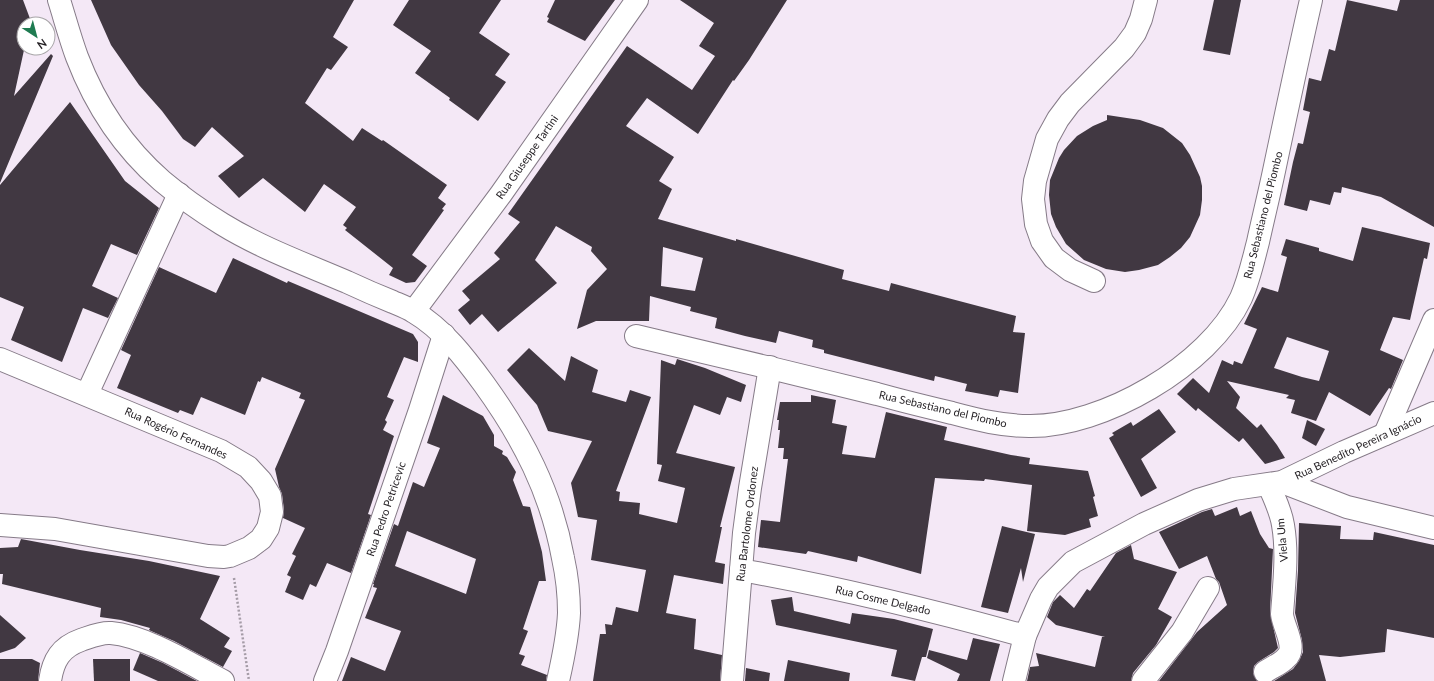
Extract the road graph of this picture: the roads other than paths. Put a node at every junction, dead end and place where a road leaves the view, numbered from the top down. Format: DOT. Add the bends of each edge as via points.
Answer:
graph roads {
  1 [pos="59,0"];
  2 [pos="637,0"];
  3 [pos="1146,0"];
  4 [pos="1311,0"];
  5 [pos="179,194"];
  6 [pos="1094,281"];
  7 [pos="414,311"];
  8 [pos="1434,320"];
  9 [pos="444,335"];
  10 [pos="636,336"];
  11 [pos="0,359"];
  12 [pos="770,367"];
  13 [pos="87,394"];
  14 [pos="1434,413"];
  15 [pos="1386,434"];
  16 [pos="1275,483"];
  17 [pos="0,525"];
  18 [pos="1434,528"];
  19 [pos="741,570"];
  20 [pos="1208,588"];
  21 [pos="1025,636"];
  22 [pos="1265,672"];
  23 [pos="50,681"];
  24 [pos="223,681"];
  25 [pos="325,681"];
  26 [pos="558,681"];
  27 [pos="732,681"];
  28 [pos="1014,681"];
  29 [pos="1143,681"];
  1 -- 5 [label="street" via="77,57 95,97 136,154"];
  2 -- 7 [label="street, Rua Giuseppe Tartini" via="501,194"];
  3 -- 6 [label="street" via="1141,19 1124,48 1058,119 1047,139 1035,181 1033,199 1036,224 1042,240 1059,262"];
  4 -- 12 [label="street, Rua Sebastiano del Piombo" via="1267,204 1252,266 1240,299 1219,331 1196,356 1161,382 1080,419 1030,426 979,420"];
  5 -- 7 [label="street" via="224,225 262,245"];
  5 -- 13 [label="street"];
  7 -- 9 [label="street"];
  8 -- 15 [label="street"];
  9 -- 25 [label="street, Rua Pedro Petricevic"];
  9 -- 26 [label="street" via="501,408 527,451 548,500 559,535 567,577 569,613"];
  10 -- 12 [label="street, Rua Sebastiano del Piombo"];
  11 -- 13 [label="street, Rua Rogério Fernandes"];
  12 -- 19 [label="street, Rua Bartolome Ordonez" via="750,488"];
  13 -- 17 [label="street, Rua Rogério Fernandes" via="222,451 248,467 270,496 272,512 268,528 261,539 249,548 224,557 55,529"];
  14 -- 15 [label="street, Rua Benedito Pereira Ignácio"];
  15 -- 16 [label="street, Rua Benedito Pereira Ignácio"];
  16 -- 18 [label="street" via="1347,507"];
  16 -- 21 [label="street" via="1234,489 1198,500 1144,524 1079,558 1048,587"];
  16 -- 22 [label="street, Viela Um" via="1283,524 1285,562 1274,598 1292,648 1286,659"];
  19 -- 21 [label="street, Rua Cosme Delgado" via="798,580 949,615"];
  19 -- 27 [label="street, Rua Bartolome Ordonez"];
  20 -- 29 [label="street" via="1182,632"];
  21 -- 28 [label="street"];
  23 -- 24 [label="street" via="52,668 59,654 74,642 110,633 129,636 150,644"];
}
